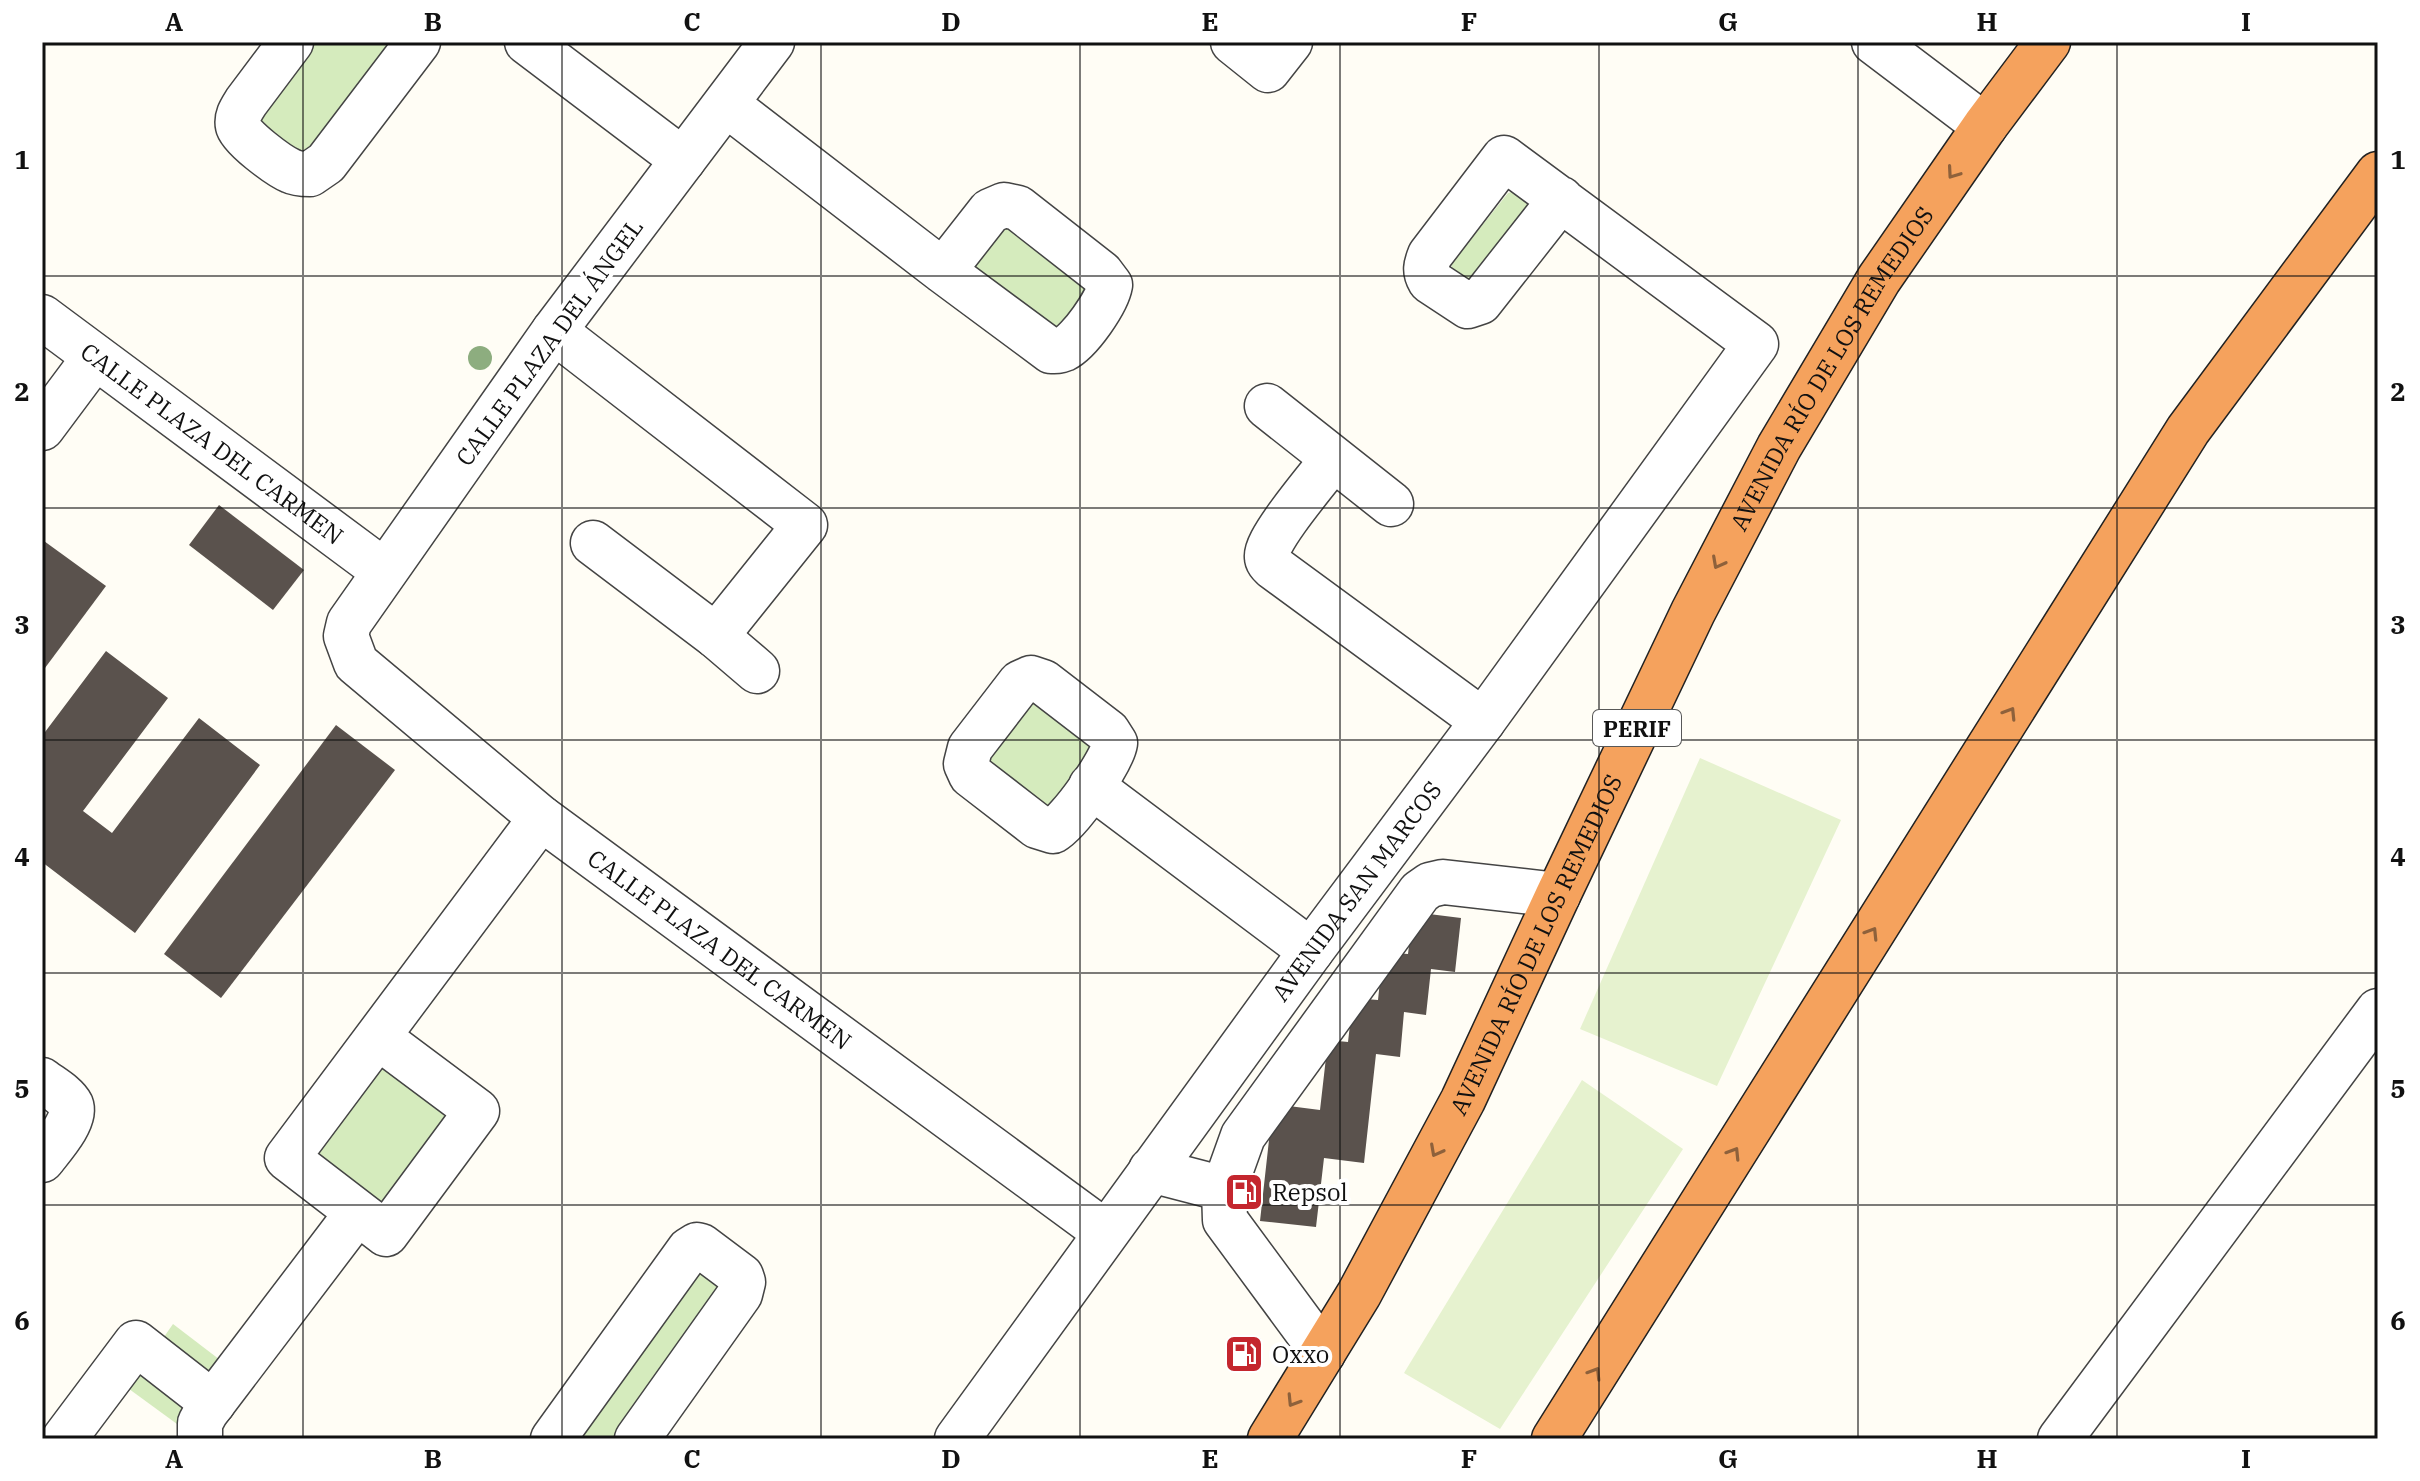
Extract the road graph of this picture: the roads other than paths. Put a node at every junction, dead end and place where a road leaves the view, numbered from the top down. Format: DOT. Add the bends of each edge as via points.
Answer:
graph roads {
  1 [pos="291,42"];
  2 [pos="418,42"];
  3 [pos="527,42"];
  4 [pos="772,42"];
  5 [pos="1233,42"];
  6 [pos="1874,42"];
  7 [pos="2048,42"];
  8 [pos="1279,56"];
  9 [pos="726,104"];
  10 [pos="1985,126"];
  11 [pos="683,160"];
  12 [pos="2378,174"];
  13 [pos="1561,199"];
  14 [pos="943,271"];
  15 [pos="42,317"];
  16 [pos="554,331"];
  17 [pos="95,357"];
  18 [pos="1267,406"];
  19 [pos="42,428"];
  20 [pos="1333,459"];
  21 [pos="1391,504"];
  22 [pos="593,543"];
  23 [pos="384,571"];
  24 [pos="716,636"];
  25 [pos="350,650"];
  26 [pos="757,671"];
  27 [pos="1483,721"];
  28 [pos="1091,786"];
  29 [pos="541,818"];
  30 [pos="1558,895"];
  31 [pos="1311,951"];
  32 [pos="2378,1011"];
  33 [pos="378,1037"];
  34 [pos="42,1080"];
  35 [pos="42,1160"];
  36 [pos="1151,1170"];
  37 [pos="1224,1189"];
  38 [pos="357,1213"];
  39 [pos="1105,1232"];
  40 [pos="1323,1353"];
  41 [pos="207,1421"];
  42 [pos="68,1434"];
  43 [pos="553,1439"];
  44 [pos="637,1439"];
  45 [pos="957,1439"];
  46 [pos="1270,1439"];
  47 [pos="1554,1439"];
  48 [pos="2060,1439"];
  1 -- 2 [label="street" via="246,102 237,123 247,140 291,171 310,174 326,163"];
  3 -- 11 [label="street"];
  4 -- 9 [label="street, CALLE PLAZA DEL ÁNGEL"];
  5 -- 8 [label="street"];
  6 -- 10 [label="street"];
  7 -- 10 [label="highway, AVENIDA RÍO DE LOS REMEDIOS / PERIF"];
  9 -- 11 [label="street, CALLE PLAZA DEL ÁNGEL"];
  9 -- 14 [label="street"];
  10 -- 30 [label="highway, AVENIDA RÍO DE LOS REMEDIOS / PERIF, one-way" via="1879,279 1779,447 1693,612"];
  11 -- 16 [label="street, CALLE PLAZA DEL ÁNGEL"];
  47 -- 12 [label="highway, one-way" via="2188,430"];
  13 -- 27 [label="street, AVENIDA SAN MARCOS" via="1756,344"];
  15 -- 17 [label="street, CALLE PLAZA DEL CARMEN"];
  16 -- 23 [label="street, CALLE PLAZA DEL ÁNGEL"];
  16 -- 24 [label="street" via="805,525"];
  17 -- 19 [label="street"];
  17 -- 23 [label="street, CALLE PLAZA DEL CARMEN"];
  18 -- 20 [label="street"];
  20 -- 21 [label="street"];
  20 -- 27 [label="street" via="1272,539 1266,555 1273,567"];
  22 -- 24 [label="street"];
  23 -- 25 [label="street, CALLE PLAZA DEL ÁNGEL" via="349,623"];
  24 -- 26 [label="street"];
  25 -- 29 [label="street, CALLE PLAZA DEL CARMEN" via="356,663"];
  27 -- 31 [label="street, AVENIDA SAN MARCOS"];
  28 -- 31 [label="street"];
  29 -- 33 [label="street"];
  29 -- 39 [label="street, CALLE PLAZA DEL CARMEN"];
  30 -- 37 [label="street" via="1443,882 1420,892 1243,1136"];
  30 -- 40 [label="highway, AVENIDA RÍO DE LOS REMEDIOS / PERIF, one-way" via="1463,1100"];
  31 -- 36 [label="street, AVENIDA SAN MARCOS"];
  32 -- 48 [label="street"];
  33 -- 38 [label="street" via="287,1158"];
  33 -- 38 [label="street" via="477,1111 386,1234"];
  34 -- 35 [label="street" via="64,1097 72,1114"];
  36 -- 37 [label="street"];
  36 -- 39 [label="street, AVENIDA SAN MARCOS"];
  37 -- 40 [label="street" via="1225,1220"];
  38 -- 41 [label="street"];
  39 -- 45 [label="street, AVENIDA SAN MARCOS"];
  40 -- 46 [label="highway, AVENIDA RÍO DE LOS REMEDIOS / PERIF, one-way"];
  41 -- 42 [label="street" via="136,1343"];
  43 -- 44 [label="street" via="689,1250 701,1246 741,1276 742,1288"];
}
